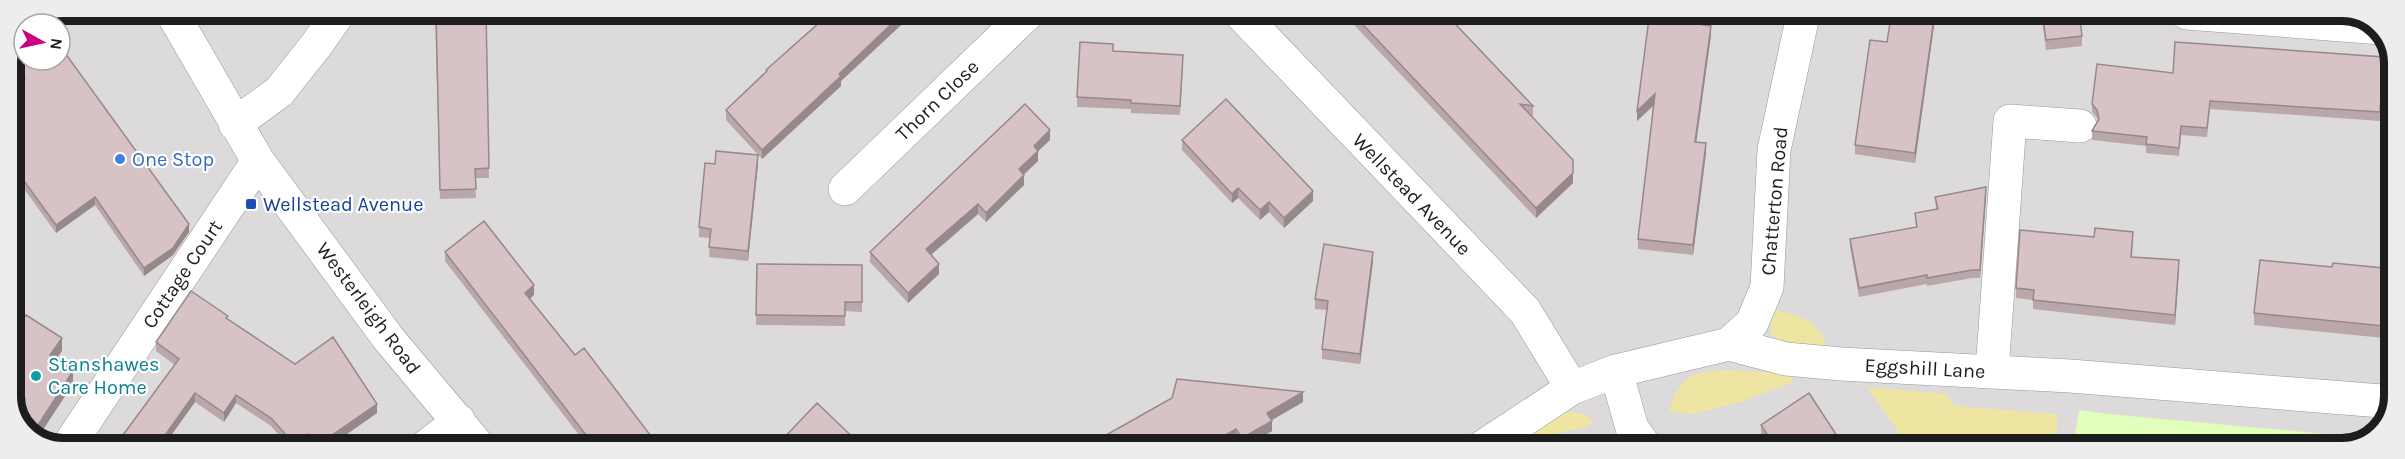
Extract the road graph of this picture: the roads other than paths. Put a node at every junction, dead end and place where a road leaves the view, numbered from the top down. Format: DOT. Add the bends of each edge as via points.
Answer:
graph roads {
  1 [pos="177,21"];
  2 [pos="333,21"];
  3 [pos="1020,21"];
  4 [pos="1248,21"];
  5 [pos="1802,21"];
  6 [pos="2290,21"];
  7 [pos="2363,27"];
  8 [pos="236,124"];
  9 [pos="2080,126"];
  10 [pos="258,161"];
  11 [pos="845,189"];
  12 [pos="1729,344"];
  13 [pos="1616,371"];
  14 [pos="1992,371"];
  15 [pos="1572,388"];
  16 [pos="2384,401"];
  17 [pos="459,422"];
  18 [pos="74,438"];
  19 [pos="437,438"];
  20 [pos="472,438"];
  21 [pos="1496,438"];
  22 [pos="1639,438"];
  1 -- 8 [label="street, Westerleigh Road"];
  2 -- 8 [label="street" via="279,92"];
  3 -- 11 [label="street, Thorn Close"];
  4 -- 15 [label="street, Wellstead Avenue" via="1525,311"];
  5 -- 12 [label="street, Chatterton Road" via="1774,150 1767,287 1752,323"];
  6 -- 7 [label="street"];
  8 -- 10 [label="street, Westerleigh Road"];
  9 -- 14 [label="street" via="2023,111 2010,121"];
  10 -- 17 [label="street, Westerleigh Road" via="388,338"];
  10 -- 18 [label="street, Cottage Court"];
  12 -- 13 [label="street, Eggshill Lane"];
  12 -- 14 [label="street, Eggshill Lane" via="1786,359"];
  13 -- 15 [label="street, Eggshill Lane"];
  13 -- 22 [label="street" via="1632,428"];
  14 -- 16 [label="street, Eggshill Lane"];
  15 -- 21 [label="street, Eggshill Lane"];
  17 -- 19 [label="street"];
  17 -- 20 [label="street, Westerleigh Road"];
}
